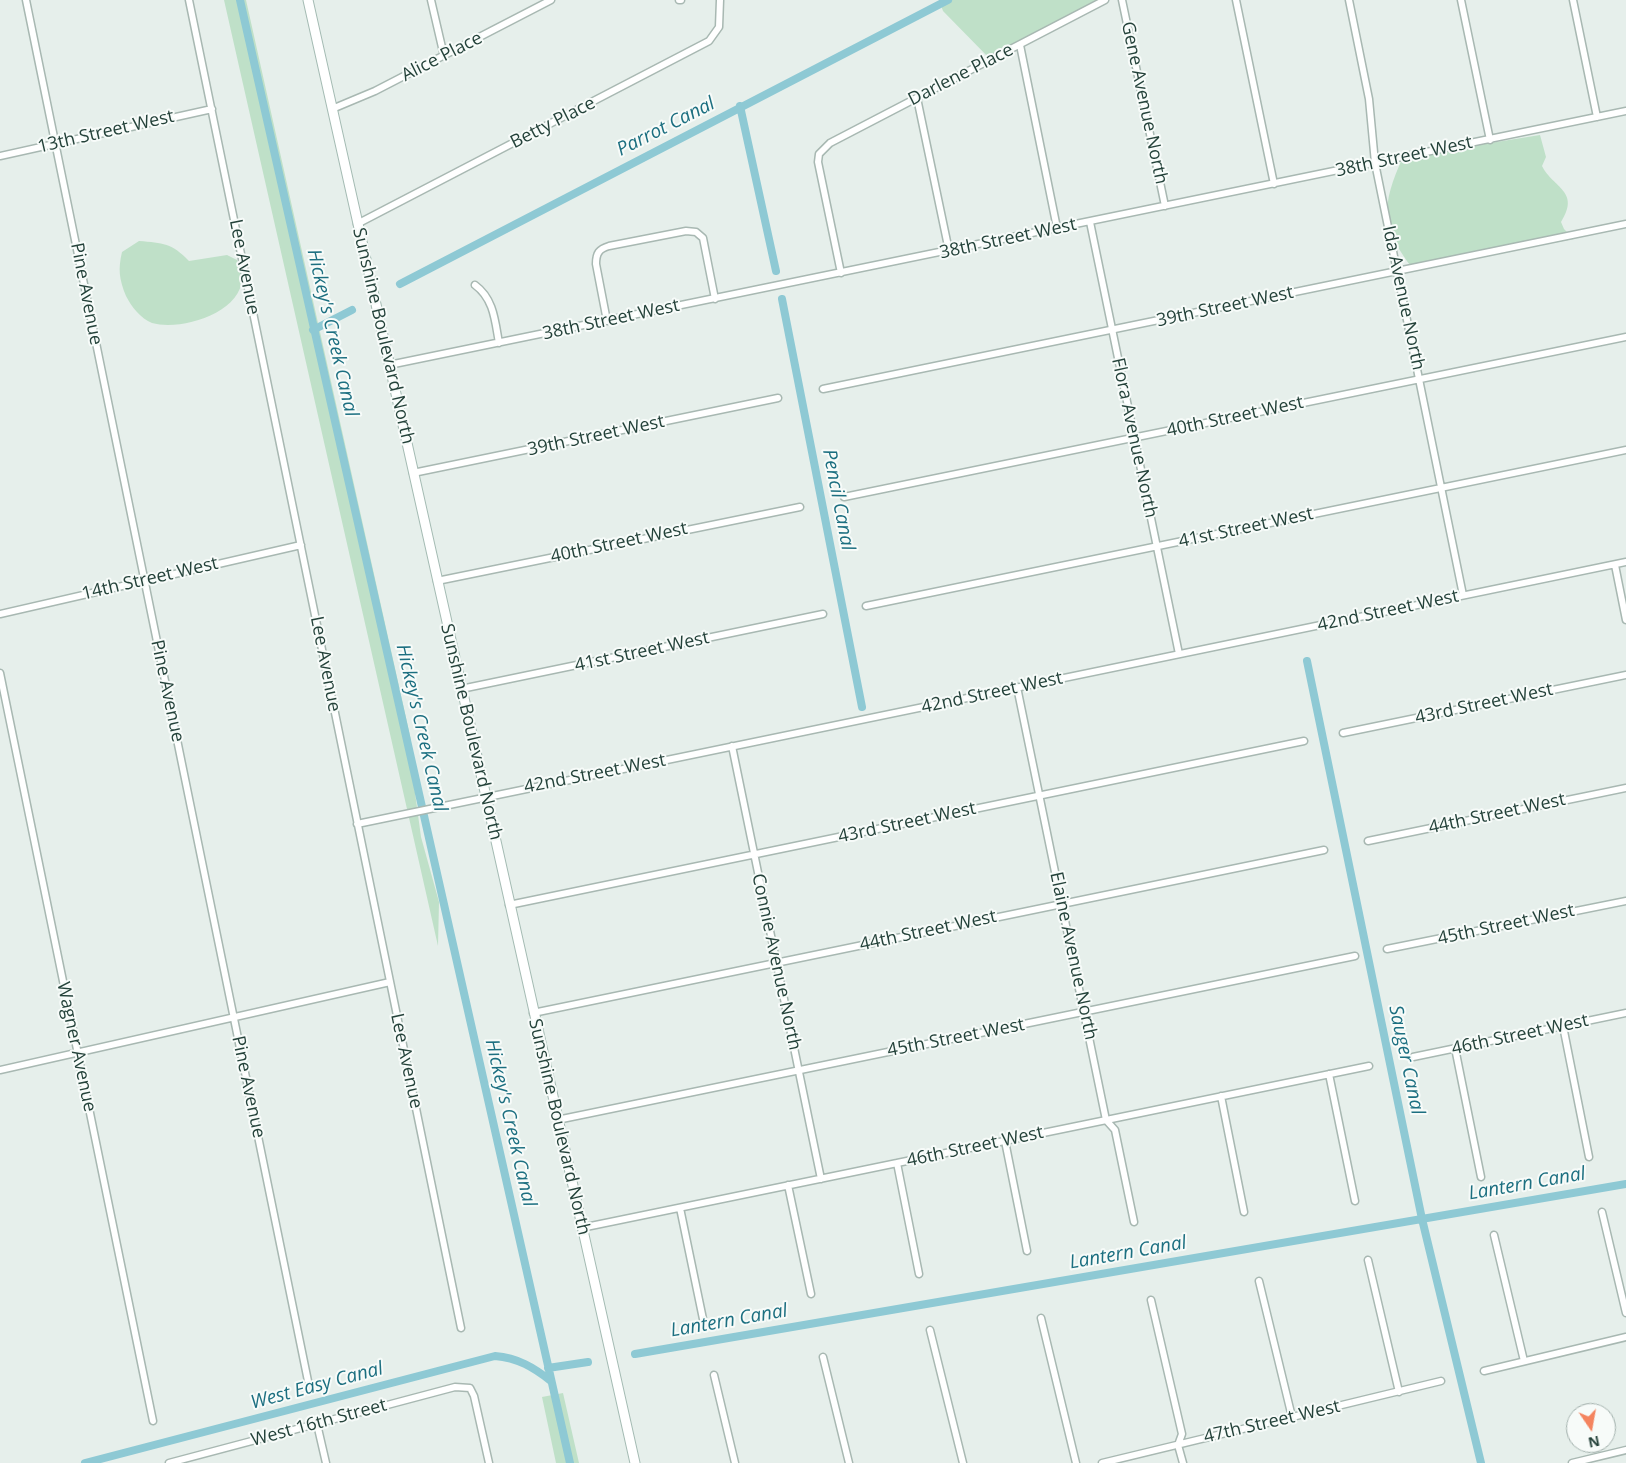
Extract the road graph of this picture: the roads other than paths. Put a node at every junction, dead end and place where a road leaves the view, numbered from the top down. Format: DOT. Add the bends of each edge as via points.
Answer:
graph roads {
  1 [pos="26,0"];
  2 [pos="189,0"];
  3 [pos="308,0"];
  4 [pos="431,0"];
  5 [pos="720,0"];
  6 [pos="1105,0"];
  7 [pos="1122,0"];
  8 [pos="1236,0"];
  9 [pos="1349,0"];
  10 [pos="1461,0"];
  11 [pos="1574,0"];
  12 [pos="548,1"];
  13 [pos="1020,45"];
  14 [pos="444,56"];
  15 [pos="917,98"];
  16 [pos="212,109"];
  17 [pos="332,109"];
  18 [pos="1626,111"];
  19 [pos="1597,117"];
  20 [pos="1490,140"];
  21 [pos="55,143"];
  22 [pos="0,156"];
  23 [pos="1375,163"];
  24 [pos="1274,184"];
  25 [pos="1165,206"];
  26 [pos="1090,222"];
  27 [pos="358,224"];
  28 [pos="1626,224"];
  29 [pos="1057,228"];
  30 [pos="948,251"];
  31 [pos="1397,271"];
  32 [pos="841,273"];
  33 [pos="475,285"];
  34 [pos="715,299"];
  35 [pos="607,320"];
  36 [pos="1112,330"];
  37 [pos="1626,337"];
  38 [pos="499,343"];
  39 [pos="389,365"];
  40 [pos="1419,379"];
  41 [pos="823,389"];
  42 [pos="778,398"];
  43 [pos="1134,438"];
  44 [pos="1626,450"];
  45 [pos="413,473"];
  46 [pos="1441,488"];
  47 [pos="844,497"];
  48 [pos="800,506"];
  49 [pos="301,545"];
  50 [pos="1156,546"];
  51 [pos="1626,562"];
  52 [pos="1615,565"];
  53 [pos="144,581"];
  54 [pos="437,581"];
  55 [pos="1463,596"];
  56 [pos="866,606"];
  57 [pos="0,614"];
  58 [pos="823,614"];
  59 [pos="1626,620"];
  60 [pos="1179,654"];
  61 [pos="0,673"];
  62 [pos="1626,675"];
  63 [pos="1017,688"];
  64 [pos="461,689"];
  65 [pos="1343,733"];
  66 [pos="1304,741"];
  67 [pos="732,746"];
  68 [pos="1626,788"];
  69 [pos="1040,795"];
  70 [pos="485,796"];
  71 [pos="357,824"];
  72 [pos="1368,841"];
  73 [pos="1324,850"];
  74 [pos="754,854"];
  75 [pos="1626,901"];
  76 [pos="509,904"];
  77 [pos="1062,904"];
  78 [pos="1387,950"];
  79 [pos="1355,956"];
  80 [pos="777,962"];
  81 [pos="390,982"];
  82 [pos="1084,1012"];
  83 [pos="533,1013"];
  84 [pos="1626,1013"];
  85 [pos="234,1018"];
  86 [pos="1563,1026"];
  87 [pos="1455,1048"];
  88 [pos="78,1053"];
  89 [pos="1413,1057"];
  90 [pos="1369,1066"];
  91 [pos="0,1070"];
  92 [pos="799,1070"];
  93 [pos="1329,1074"];
  94 [pos="1221,1096"];
  95 [pos="557,1120"];
  96 [pos="1106,1120"];
  97 [pos="1004,1141"];
  98 [pos="1589,1157"];
  99 [pos="897,1163"];
  100 [pos="1481,1177"];
  101 [pos="821,1179"];
  102 [pos="788,1185"];
  103 [pos="1355,1201"];
  104 [pos="680,1208"];
  105 [pos="1244,1212"];
  106 [pos="1602,1212"];
  107 [pos="1134,1222"];
  108 [pos="581,1228"];
  109 [pos="1494,1235"];
  110 [pos="1027,1251"];
  111 [pos="1368,1260"];
  112 [pos="919,1274"];
  113 [pos="1259,1281"];
  114 [pos="811,1294"];
  115 [pos="1151,1300"];
  116 [pos="1626,1313"];
  117 [pos="1041,1318"];
  118 [pos="703,1319"];
  119 [pos="461,1328"];
  120 [pos="930,1330"];
  121 [pos="1626,1336"];
  122 [pos="824,1357"];
  123 [pos="1524,1361"];
  124 [pos="1484,1371"];
  125 [pos="714,1375"];
  126 [pos="308,1381"];
  127 [pos="1441,1381"];
  128 [pos="1399,1392"];
  129 [pos="1292,1417"];
  130 [pos="153,1421"];
  131 [pos="317,1424"];
  132 [pos="1178,1445"];
  133 [pos="1626,1450"];
  134 [pos="169,1463"];
  135 [pos="326,1463"];
  136 [pos="489,1463"];
  137 [pos="635,1463"];
  138 [pos="735,1463"];
  139 [pos="849,1463"];
  140 [pos="963,1463"];
  141 [pos="1076,1463"];
  142 [pos="1102,1463"];
  143 [pos="1183,1463"];
  144 [pos="1572,1463"];
  1 -- 21 [label="street, Pine Avenue"];
  2 -- 16 [label="street, Lee Avenue"];
  3 -- 17 [label="street, Sunshine Boulevard North"];
  4 -- 14 [label="street"];
  5 -- 27 [label="street, Betty Place" via="719,27 710,41"];
  6 -- 13 [label="street, Darlene Place"];
  7 -- 25 [label="street, Gene Avenue North"];
  8 -- 24 [label="street"];
  9 -- 23 [label="street, Ida Avenue North" via="1369,99"];
  10 -- 20 [label="street"];
  11 -- 19 [label="street"];
  12 -- 14 [label="street, Alice Place"];
  13 -- 15 [label="street, Darlene Place"];
  13 -- 29 [label="street"];
  14 -- 17 [label="street, Alice Place" via="353,102"];
  15 -- 30 [label="street"];
  15 -- 32 [label="street, Darlene Place" via="830,143 819,154"];
  16 -- 21 [label="street, 13th Street West"];
  16 -- 49 [label="street, Lee Avenue"];
  17 -- 27 [label="street, Sunshine Boulevard North"];
  18 -- 19 [label="street, 38th Street West"];
  19 -- 20 [label="street, 38th Street West"];
  20 -- 23 [label="street, 38th Street West"];
  21 -- 22 [label="street, 13th Street West"];
  21 -- 53 [label="street, Pine Avenue"];
  23 -- 24 [label="street, 38th Street West"];
  23 -- 31 [label="street, Ida Avenue North"];
  24 -- 25 [label="street, 38th Street West"];
  25 -- 26 [label="street, 38th Street West"];
  26 -- 29 [label="street, 38th Street West"];
  26 -- 36 [label="street, Flora Avenue North"];
  27 -- 39 [label="street, Sunshine Boulevard North"];
  28 -- 31 [label="street, 39th Street West"];
  29 -- 30 [label="street, 38th Street West"];
  30 -- 32 [label="street, 38th Street West"];
  31 -- 36 [label="street, 39th Street West"];
  31 -- 40 [label="street, Ida Avenue North"];
  32 -- 34 [label="street, 38th Street West"];
  33 -- 38 [label="street" via="488,297"];
  34 -- 35 [label="street, 38th Street West"];
  34 -- 35 [label="street" via="703,238 696,232 686,231 601,249 596,255 596,264"];
  35 -- 38 [label="street, 38th Street West"];
  36 -- 41 [label="street, 39th Street West"];
  36 -- 43 [label="street, Flora Avenue North"];
  37 -- 40 [label="street, 40th Street West"];
  38 -- 39 [label="street, 38th Street West"];
  39 -- 45 [label="street, Sunshine Boulevard North"];
  40 -- 43 [label="street, 40th Street West"];
  40 -- 46 [label="street, Ida Avenue North"];
  42 -- 45 [label="street, 39th Street West"];
  43 -- 47 [label="street, 40th Street West"];
  43 -- 50 [label="street, Flora Avenue North"];
  44 -- 46 [label="street, 41st Street West"];
  45 -- 54 [label="street, Sunshine Boulevard North"];
  46 -- 50 [label="street, 41st Street West"];
  46 -- 55 [label="street, Ida Avenue North"];
  48 -- 54 [label="street, 40th Street West"];
  49 -- 53 [label="street, 14th Street West"];
  49 -- 71 [label="street, Lee Avenue"];
  50 -- 56 [label="street, 41st Street West"];
  50 -- 60 [label="street, Flora Avenue North"];
  51 -- 52 [label="street, 42nd Street West"];
  52 -- 55 [label="street, 42nd Street West"];
  52 -- 59 [label="street"];
  53 -- 57 [label="street, 14th Street West"];
  53 -- 85 [label="street, Pine Avenue"];
  54 -- 64 [label="street, Sunshine Boulevard North"];
  55 -- 60 [label="street, 42nd Street West"];
  58 -- 64 [label="street, 41st Street West"];
  60 -- 63 [label="street, 42nd Street West"];
  61 -- 88 [label="street, Wagner Avenue"];
  62 -- 65 [label="street, 43rd Street West"];
  63 -- 67 [label="street, 42nd Street West"];
  63 -- 69 [label="street, Elaine Avenue North"];
  64 -- 70 [label="street, Sunshine Boulevard North"];
  66 -- 69 [label="street, 43rd Street West"];
  67 -- 70 [label="street, 42nd Street West"];
  67 -- 74 [label="street, Connie Avenue North"];
  68 -- 72 [label="street, 44th Street West"];
  69 -- 74 [label="street, 43rd Street West"];
  69 -- 77 [label="street, Elaine Avenue North"];
  70 -- 71 [label="street, 42nd Street West"];
  70 -- 76 [label="street, Sunshine Boulevard North"];
  71 -- 81 [label="street, Lee Avenue"];
  73 -- 77 [label="street, 44th Street West"];
  74 -- 76 [label="street, 43rd Street West"];
  74 -- 80 [label="street, Connie Avenue North"];
  75 -- 78 [label="street, 45th Street West"];
  76 -- 83 [label="street, Sunshine Boulevard North"];
  77 -- 80 [label="street, 44th Street West"];
  77 -- 82 [label="street, Elaine Avenue North"];
  79 -- 82 [label="street, 45th Street West"];
  80 -- 83 [label="street, 44th Street West"];
  80 -- 92 [label="street, Connie Avenue North"];
  81 -- 85 [label="street"];
  81 -- 119 [label="street, Lee Avenue"];
  82 -- 92 [label="street, 45th Street West"];
  82 -- 96 [label="street, Elaine Avenue North"];
  83 -- 95 [label="street, Sunshine Boulevard North"];
  84 -- 86 [label="street, 46th Street West"];
  85 -- 88 [label="street"];
  85 -- 126 [label="street, Pine Avenue"];
  86 -- 87 [label="street, 46th Street West"];
  86 -- 98 [label="street"];
  87 -- 89 [label="street, 46th Street West"];
  87 -- 100 [label="street"];
  88 -- 91 [label="street"];
  88 -- 130 [label="street, Wagner Avenue"];
  90 -- 93 [label="street, 46th Street West"];
  92 -- 95 [label="street, 45th Street West"];
  92 -- 101 [label="street, Connie Avenue North"];
  93 -- 94 [label="street, 46th Street West"];
  93 -- 103 [label="street"];
  94 -- 96 [label="street, 46th Street West"];
  94 -- 105 [label="street"];
  95 -- 108 [label="street, Sunshine Boulevard North"];
  96 -- 97 [label="street, 46th Street West"];
  96 -- 107 [label="street, Elaine Avenue North" via="1115,1130"];
  97 -- 99 [label="street, 46th Street West"];
  97 -- 110 [label="street"];
  99 -- 101 [label="street, 46th Street West"];
  99 -- 112 [label="street"];
  101 -- 102 [label="street, 46th Street West"];
  102 -- 104 [label="street, 46th Street West"];
  102 -- 114 [label="street"];
  104 -- 108 [label="street, 46th Street West"];
  104 -- 118 [label="street"];
  106 -- 116 [label="street"];
  108 -- 137 [label="street, Sunshine Boulevard North"];
  109 -- 123 [label="street"];
  111 -- 128 [label="street"];
  113 -- 129 [label="street"];
  115 -- 132 [label="street" via="1182,1434"];
  117 -- 141 [label="street"];
  120 -- 140 [label="street"];
  121 -- 123 [label="street"];
  122 -- 139 [label="street"];
  123 -- 124 [label="street"];
  125 -- 138 [label="street"];
  127 -- 128 [label="street, 47th Street West"];
  128 -- 129 [label="street, 47th Street West"];
  129 -- 132 [label="street, 47th Street West"];
  131 -- 134 [label="street, West 16th Street"];
  131 -- 135 [label="street"];
  131 -- 136 [label="street, West 16th Street" via="455,1387 470,1388"];
  132 -- 142 [label="street, 47th Street West"];
  132 -- 143 [label="street"];
  133 -- 144 [label="street"];
}
